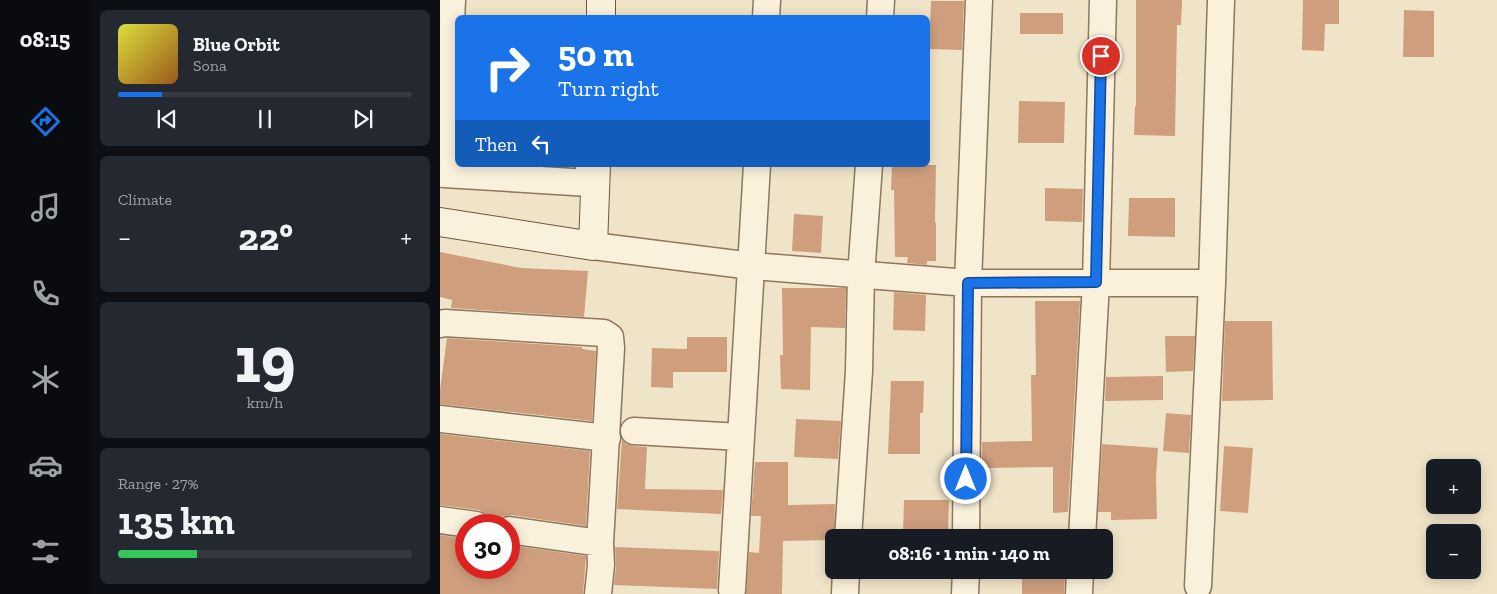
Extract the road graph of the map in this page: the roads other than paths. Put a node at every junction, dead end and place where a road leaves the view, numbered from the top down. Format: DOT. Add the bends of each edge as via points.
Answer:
graph roads {
  1 [pos="452,0"];
  2 [pos="594,0"];
  3 [pos="601,0"];
  4 [pos="767,0"];
  5 [pos="881,0"];
  6 [pos="979,0"];
  7 [pos="1103,0"];
  8 [pos="1221,0"];
  9 [pos="593,15"];
  10 [pos="601,15"];
  11 [pos="766,15"];
  12 [pos="880,15"];
  13 [pos="445,51"];
  14 [pos="589,167"];
  15 [pos="596,167"];
  16 [pos="757,167"];
  17 [pos="869,167"];
  18 [pos="442,174"];
  19 [pos="440,222"];
  20 [pos="593,246"];
  21 [pos="752,266"];
  22 [pos="861,275"];
  23 [pos="1096,282"];
  24 [pos="968,283"];
  25 [pos="1212,283"];
  26 [pos="440,324"];
  27 [pos="440,419"];
  28 [pos="634,430"];
  29 [pos="741,436"];
  30 [pos="607,438"];
  31 [pos="440,520"];
  32 [pos="455,522"];
  33 [pos="849,529"];
  34 [pos="966,529"];
  35 [pos="1082,529"];
  36 [pos="520,532"];
  37 [pos="600,543"];
  38 [pos="846,579"];
  39 [pos="966,579"];
  40 [pos="1080,579"];
  41 [pos="1198,586"];
  42 [pos="732,590"];
  43 [pos="598,594"];
  44 [pos="845,594"];
  45 [pos="965,594"];
  46 [pos="1079,594"];
  1 -- 13 [label="street"];
  2 -- 9 [label="street"];
  3 -- 10 [label="street"];
  4 -- 11 [label="street"];
  5 -- 12 [label="street"];
  6 -- 24 [label="street"];
  7 -- 23 [label="street"];
  8 -- 25 [label="street"];
  13 -- 18 [label="street"];
  14 -- 18 [label="street" via="589,183"];
  15 -- 20 [label="street"];
  16 -- 21 [label="street"];
  17 -- 22 [label="street"];
  19 -- 20 [label="street"];
  20 -- 21 [label="street"];
  21 -- 22 [label="street"];
  21 -- 29 [label="street"];
  22 -- 24 [label="street"];
  22 -- 33 [label="street" via="859,371"];
  23 -- 24 [label="street"];
  23 -- 25 [label="street"];
  23 -- 35 [label="street"];
  24 -- 34 [label="street"];
  25 -- 41 [label="street"];
  26 -- 30 [label="street" via="604,333 610,338 611,348"];
  27 -- 30 [label="street"];
  28 -- 29 [label="street"];
  29 -- 42 [label="street"];
  30 -- 37 [label="street"];
  31 -- 32 [label="street"];
  36 -- 37 [label="street"];
  37 -- 43 [label="street"];
  38 -- 44 [label="street"];
  39 -- 45 [label="street"];
  40 -- 46 [label="street"];
}
